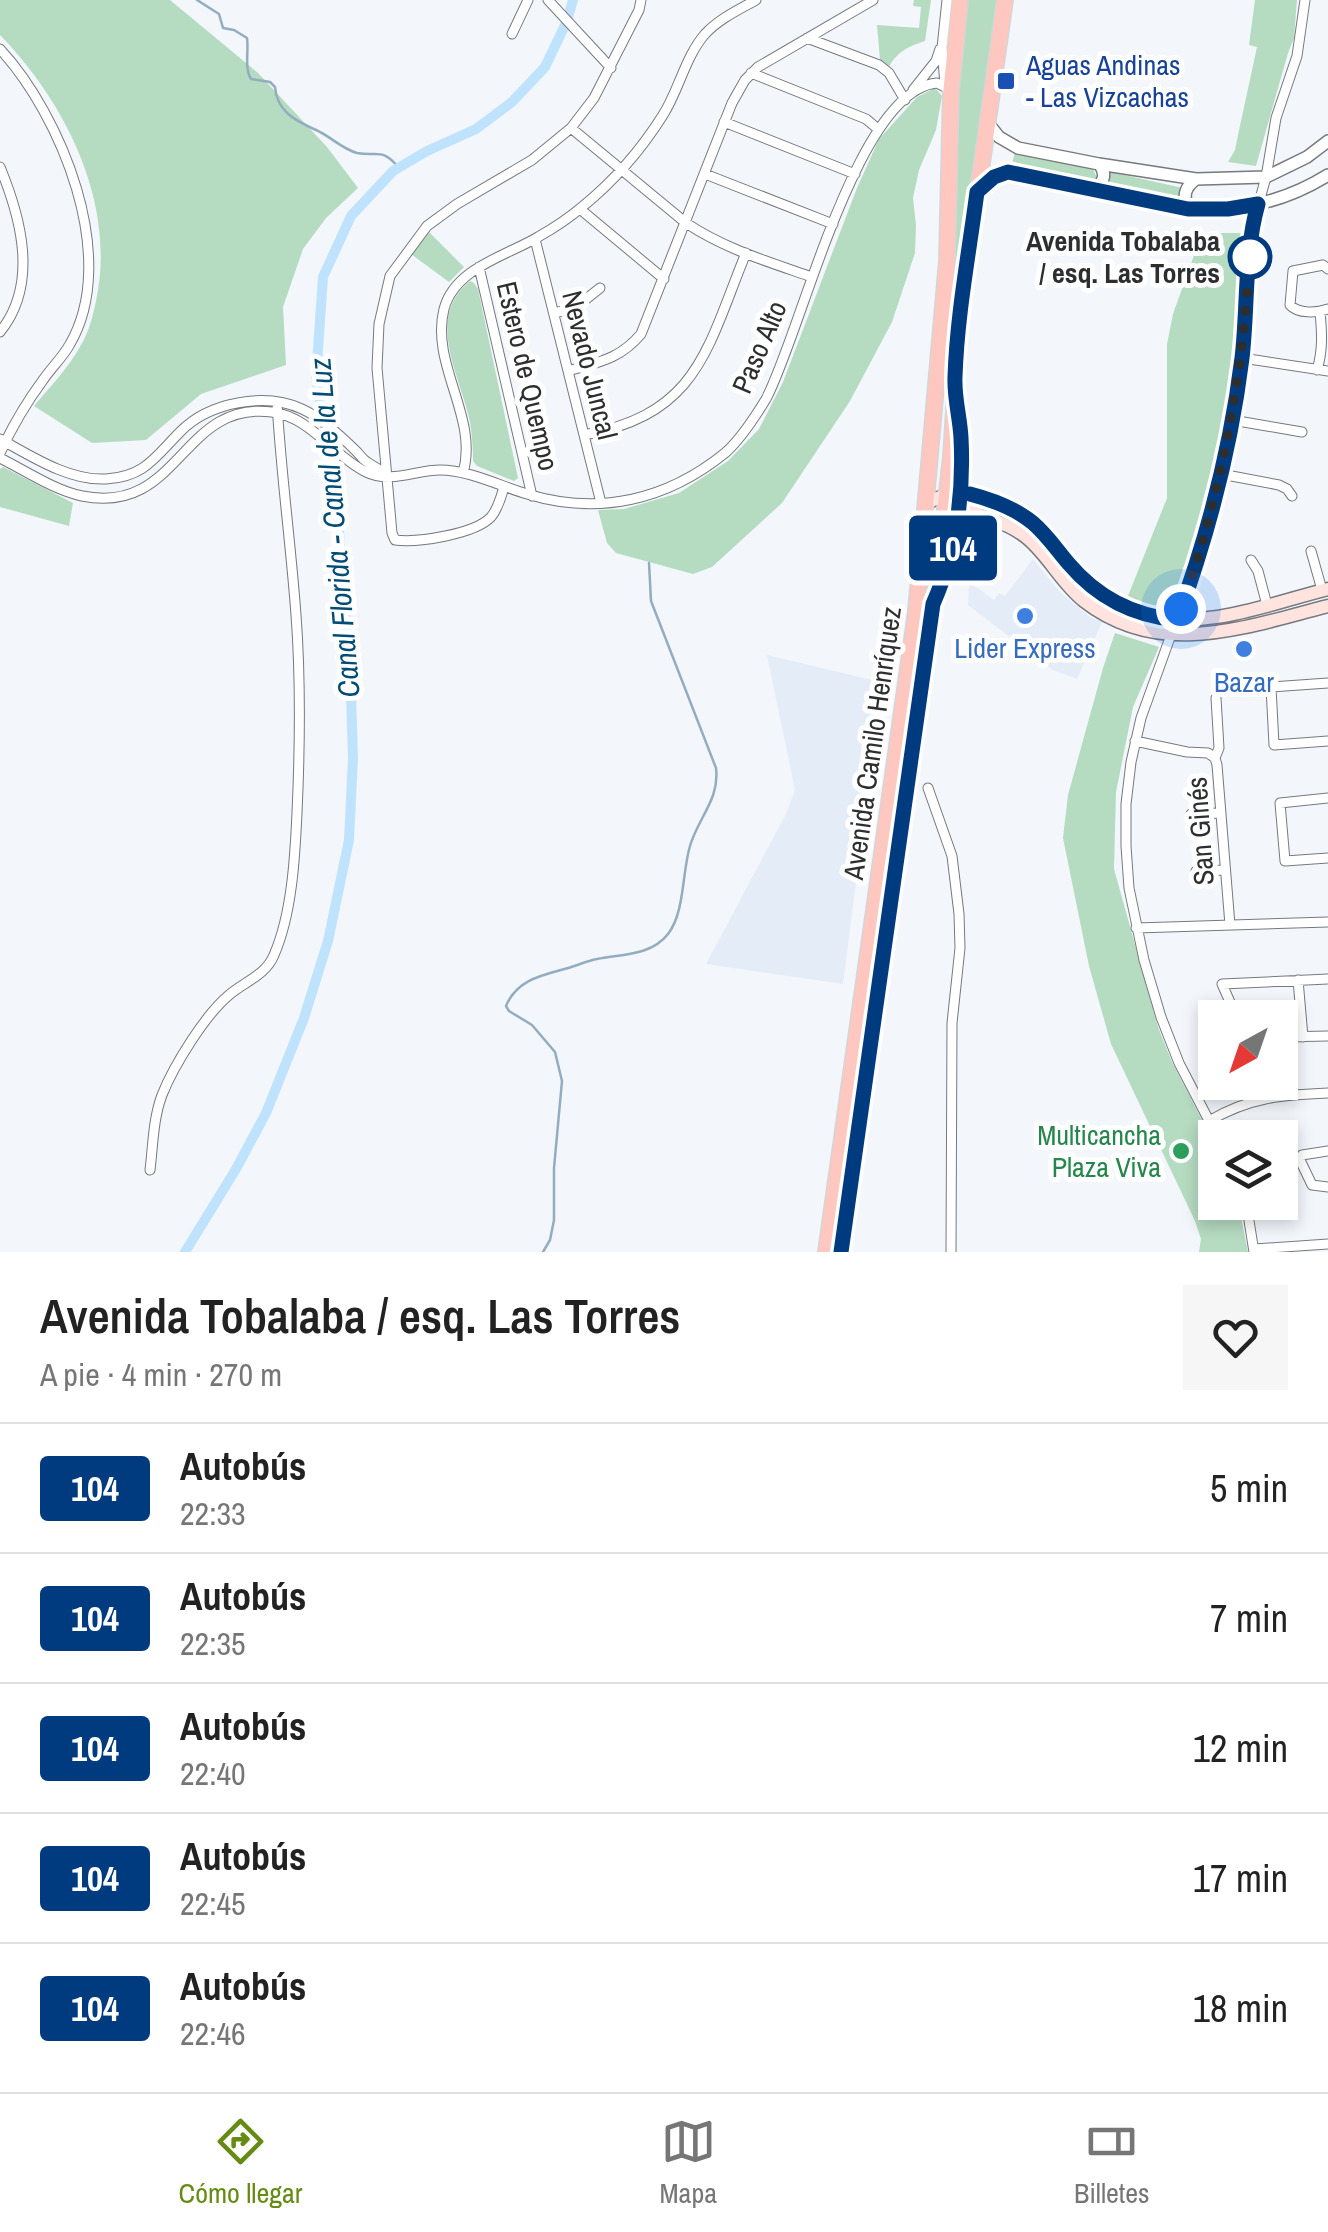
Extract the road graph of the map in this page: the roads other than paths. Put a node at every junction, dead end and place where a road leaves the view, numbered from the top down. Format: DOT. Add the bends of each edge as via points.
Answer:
graph roads {
  1 [pos="528,0"];
  2 [pos="548,0"];
  3 [pos="756,0"];
  4 [pos="873,0"];
  5 [pos="946,0"];
  6 [pos="960,0"];
  7 [pos="1006,0"];
  8 [pos="1305,0"];
  9 [pos="642,3"];
  10 [pos="512,34"];
  11 [pos="944,36"];
  12 [pos="807,38"];
  13 [pos="0,49"];
  14 [pos="611,68"];
  15 [pos="751,73"];
  16 [pos="948,88"];
  17 [pos="905,100"];
  18 [pos="724,122"];
  19 [pos="988,122"];
  20 [pos="571,128"];
  21 [pos="878,130"];
  22 [pos="1328,141"];
  23 [pos="1315,152"];
  24 [pos="1098,164"];
  25 [pos="0,167"];
  26 [pos="622,169"];
  27 [pos="705,174"];
  28 [pos="855,174"];
  29 [pos="1328,174"];
  30 [pos="1266,177"];
  31 [pos="1196,180"];
  32 [pos="1094,190"];
  33 [pos="977,192"];
  34 [pos="1258,204"];
  35 [pos="580,209"];
  36 [pos="1188,209"];
  37 [pos="686,223"];
  38 [pos="832,224"];
  39 [pos="536,239"];
  40 [pos="746,253"];
  41 [pos="480,267"];
  42 [pos="1328,269"];
  43 [pos="812,278"];
  44 [pos="664,279"];
  45 [pos="600,288"];
  46 [pos="1324,310"];
  47 [pos="554,313"];
  48 [pos="2,325"];
  49 [pos="1242,358"];
  50 [pos="938,367"];
  51 [pos="1322,371"];
  52 [pos="568,372"];
  53 [pos="277,408"];
  54 [pos="1232,420"];
  55 [pos="1302,432"];
  56 [pos="584,434"];
  57 [pos="2,441"];
  58 [pos="385,448"];
  59 [pos="358,453"];
  60 [pos="0,456"];
  61 [pos="463,474"];
  62 [pos="1221,474"];
  63 [pos="388,477"];
  64 [pos="504,487"];
  65 [pos="532,496"];
  66 [pos="1292,496"];
  67 [pos="955,498"];
  68 [pos="602,503"];
  69 [pos="925,504"];
  70 [pos="1006,506"];
  71 [pos="998,520"];
  72 [pos="1310,552"];
  73 [pos="1251,560"];
  74 [pos="1325,590"];
  75 [pos="1266,604"];
  76 [pos="1328,606"];
  77 [pos="1177,620"];
  78 [pos="1172,634"];
  79 [pos="1328,683"];
  80 [pos="1216,698"];
  81 [pos="1135,741"];
  82 [pos="1328,741"];
  83 [pos="1215,758"];
  84 [pos="928,788"];
  85 [pos="1328,798"];
  86 [pos="1191,814"];
  87 [pos="1221,814"];
  88 [pos="1328,858"];
  89 [pos="1225,870"];
  90 [pos="1196,871"];
  91 [pos="1328,922"];
  92 [pos="1230,925"];
  93 [pos="1136,928"];
  94 [pos="1328,979"];
  95 [pos="1298,980"];
  96 [pos="1229,1000"];
  97 [pos="1328,1036"];
  98 [pos="1298,1037"];
  99 [pos="1303,1037"];
  100 [pos="1328,1093"];
  101 [pos="1208,1120"];
  102 [pos="1211,1120"];
  103 [pos="1328,1151"];
  104 [pos="150,1170"];
  105 [pos="1328,1187"];
  106 [pos="1249,1220"];
  107 [pos="1328,1244"];
  108 [pos="843,1250"];
  109 [pos="1254,1250"];
  110 [pos="826,1252"];
  111 [pos="951,1252"];
  1 -- 10 [label="street"];
  2 -- 14 [label="street"];
  3 -- 26 [label="street" via="704,35 664,114"];
  4 -- 12 [label="street"];
  5 -- 11 [label="street"];
  6 -- 16 [label="main road, Avenida Camilo Henríquez"];
  7 -- 19 [label="main road, Avenida Camilo Henríquez"];
  8 -- 30 [label="street"];
  9 -- 14 [label="street"];
  11 -- 16 [label="street"];
  11 -- 17 [label="street, Paso Alto" via="936,60"];
  12 -- 15 [label="street"];
  12 -- 17 [label="street" via="879,64"];
  13 -- 57 [label="street" via="36,95 62,144 82,212 88,278 71,343"];
  14 -- 20 [label="street"];
  15 -- 18 [label="street"];
  15 -- 21 [label="street"];
  16 -- 17 [label="street, Paso Alto" via="931,83"];
  16 -- 50 [label="main road, Avenida Camilo Henríquez" via="949,226"];
  17 -- 21 [label="street, Paso Alto"];
  18 -- 27 [label="street"];
  18 -- 28 [label="street"];
  19 -- 24 [label="street" via="1011,145"];
  19 -- 33 [label="main road, Avenida Camilo Henríquez"];
  20 -- 26 [label="street"];
  20 -- 58 [label="street" via="427,226 390,276 377,368"];
  21 -- 28 [label="street, Paso Alto"];
  22 -- 23 [label="street"];
  23 -- 29 [label="street"];
  23 -- 30 [label="street"];
  24 -- 31 [label="street"];
  24 -- 32 [label="street" via="1104,177"];
  25 -- 48 [label="street" via="18,216 24,270 19,298"];
  26 -- 35 [label="street"];
  26 -- 37 [label="street"];
  27 -- 37 [label="street"];
  27 -- 38 [label="street"];
  28 -- 38 [label="street, Paso Alto"];
  29 -- 34 [label="street"];
  30 -- 31 [label="street"];
  30 -- 34 [label="street"];
  31 -- 36 [label="street" via="1184,194"];
  32 -- 33 [label="street" via="1008,172"];
  32 -- 36 [label="street"];
  33 -- 67 [label="main road, Avenida Camilo Henríquez" via="958,328"];
  34 -- 36 [label="street"];
  34 -- 49 [label="street"];
  35 -- 39 [label="street"];
  35 -- 44 [label="street"];
  37 -- 40 [label="street"];
  37 -- 44 [label="street"];
  38 -- 43 [label="street, Paso Alto"];
  39 -- 41 [label="street"];
  39 -- 47 [label="street, Nevado Juncal"];
  40 -- 43 [label="street"];
  40 -- 56 [label="street" via="690,380 654,412"];
  41 -- 61 [label="street" via="449,298 441,332 466,437"];
  41 -- 65 [label="street, Estero de Quempo"];
  42 -- 46 [label="street" via="1293,271 1292,308"];
  43 -- 68 [label="street, Paso Alto" via="767,396 732,445 665,491"];
  44 -- 52 [label="street" via="630,347"];
  45 -- 47 [label="street" via="575,308"];
  46 -- 51 [label="street"];
  47 -- 52 [label="street, Nevado Juncal"];
  49 -- 51 [label="street"];
  49 -- 54 [label="street"];
  50 -- 67 [label="main road" via="944,419 940,478"];
  50 -- 69 [label="main road, Avenida Camilo Henríquez"];
  52 -- 56 [label="street, Nevado Juncal"];
  53 -- 57 [label="street" via="246,402 210,412 179,432 145,468 116,478 76,476"];
  53 -- 59 [label="street" via="301,409"];
  53 -- 60 [label="street" via="221,420 160,478 112,497 72,493"];
  53 -- 63 [label="street" via="363,471"];
  53 -- 104 [label="street" via="301,730 288,907 274,957 214,1010 162,1095"];
  54 -- 55 [label="street"];
  54 -- 62 [label="street"];
  56 -- 68 [label="street, Nevado Juncal"];
  57 -- 60 [label="street"];
  58 -- 59 [label="street" via="374,458"];
  58 -- 63 [label="street"];
  59 -- 63 [label="street"];
  61 -- 63 [label="street, Paso Alto"];
  61 -- 64 [label="street, Paso Alto"];
  62 -- 66 [label="street" via="1280,484"];
  62 -- 77 [label="street"];
  63 -- 64 [label="street" via="392,533 404,541 480,526"];
  64 -- 65 [label="street, Paso Alto"];
  65 -- 68 [label="street, Paso Alto"];
  67 -- 69 [label="main road"];
  67 -- 70 [label="main road"];
  67 -- 71 [label="main road"];
  67 -- 108 [label="main road, Avenida Camilo Henríquez" via="933,604"];
  69 -- 110 [label="main road, Avenida Camilo Henríquez" via="914,630"];
  70 -- 71 [label="main road"];
  70 -- 77 [label="main road" via="1106,597"];
  71 -- 78 [label="main road" via="1033,544 1092,607 1130,626"];
  72 -- 74 [label="street"];
  73 -- 75 [label="street"];
  74 -- 75 [label="main road"];
  75 -- 77 [label="main road"];
  76 -- 78 [label="main road" via="1217,633"];
  77 -- 78 [label="street"];
  78 -- 81 [label="street"];
  79 -- 82 [label="street" via="1270,687 1274,744"];
  80 -- 83 [label="street"];
  81 -- 83 [label="street, San Ginés"];
  81 -- 93 [label="street" via="1126,846"];
  83 -- 87 [label="street, San Ginés"];
  84 -- 111 [label="street" via="952,856 960,948 952,1023"];
  85 -- 88 [label="street" via="1280,803 1284,861"];
  86 -- 87 [label="street"];
  87 -- 89 [label="street, San Ginés"];
  89 -- 90 [label="street"];
  89 -- 92 [label="street, San Ginés"];
  91 -- 92 [label="street"];
  92 -- 93 [label="street"];
  93 -- 101 [label="street" via="1170,1042"];
  94 -- 95 [label="street"];
  95 -- 96 [label="street" via="1222,984"];
  95 -- 99 [label="street"];
  97 -- 99 [label="street"];
  98 -- 99 [label="street"];
  100 -- 102 [label="street" via="1256,1100"];
  103 -- 105 [label="street" via="1308,1152 1300,1160 1309,1182"];
  106 -- 109 [label="street"];
  107 -- 109 [label="street"];
}
